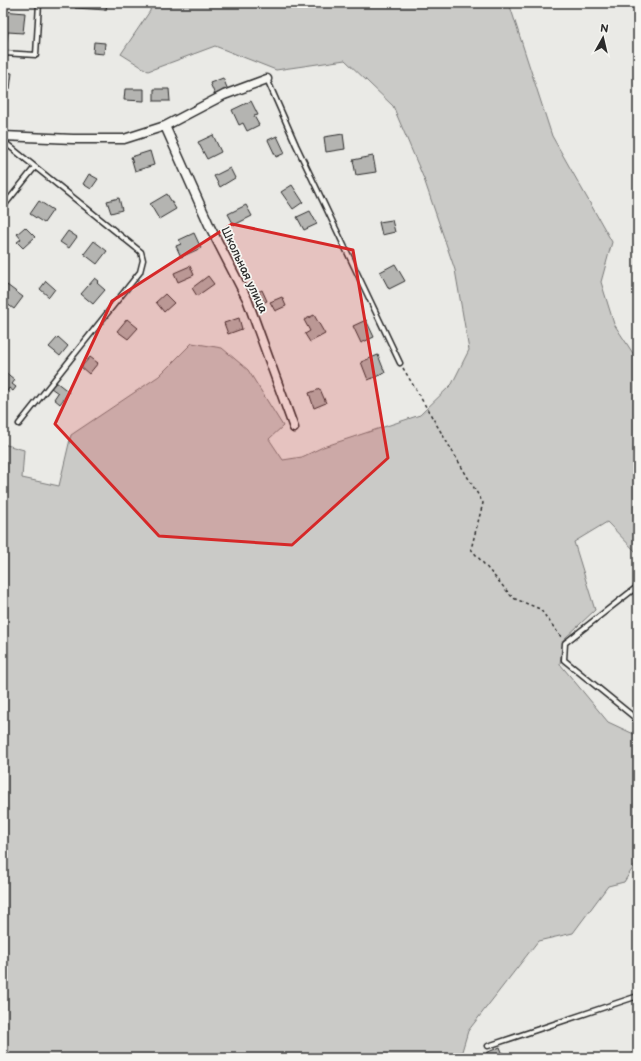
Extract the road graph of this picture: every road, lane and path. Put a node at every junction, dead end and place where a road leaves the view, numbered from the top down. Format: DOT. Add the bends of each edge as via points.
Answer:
graph roads {
  1 [pos="40,3"];
  2 [pos="3,53"];
  3 [pos="267,79"];
  4 [pos="165,126"];
  5 [pos="3,136"];
  6 [pos="3,141"];
  7 [pos="35,167"];
  8 [pos="3,207"];
  9 [pos="400,363"];
  10 [pos="19,424"];
  11 [pos="294,428"];
  12 [pos="638,586"];
  13 [pos="566,643"];
  14 [pos="638,723"];
  15 [pos="638,996"];
  16 [pos="488,1046"];
  1 -- 2 [label="lane" via="36,56"];
  3 -- 4 [label="street" via="224,95"];
  3 -- 9 [label="lane"];
  4 -- 5 [label="street" via="124,138"];
  4 -- 11 [label="street, Школьная улица" via="210,227 247,299"];
  6 -- 7 [label="lane"];
  7 -- 8 [label="lane"];
  7 -- 10 [label="lane" via="141,252 143,260 140,272"];
  9 -- 13 [label="path" via="483,503 471,548 512,598 540,609"];
  12 -- 13 [label="lane"];
  13 -- 14 [label="lane" via="564,660"];
  15 -- 16 [label="lane"];
}
